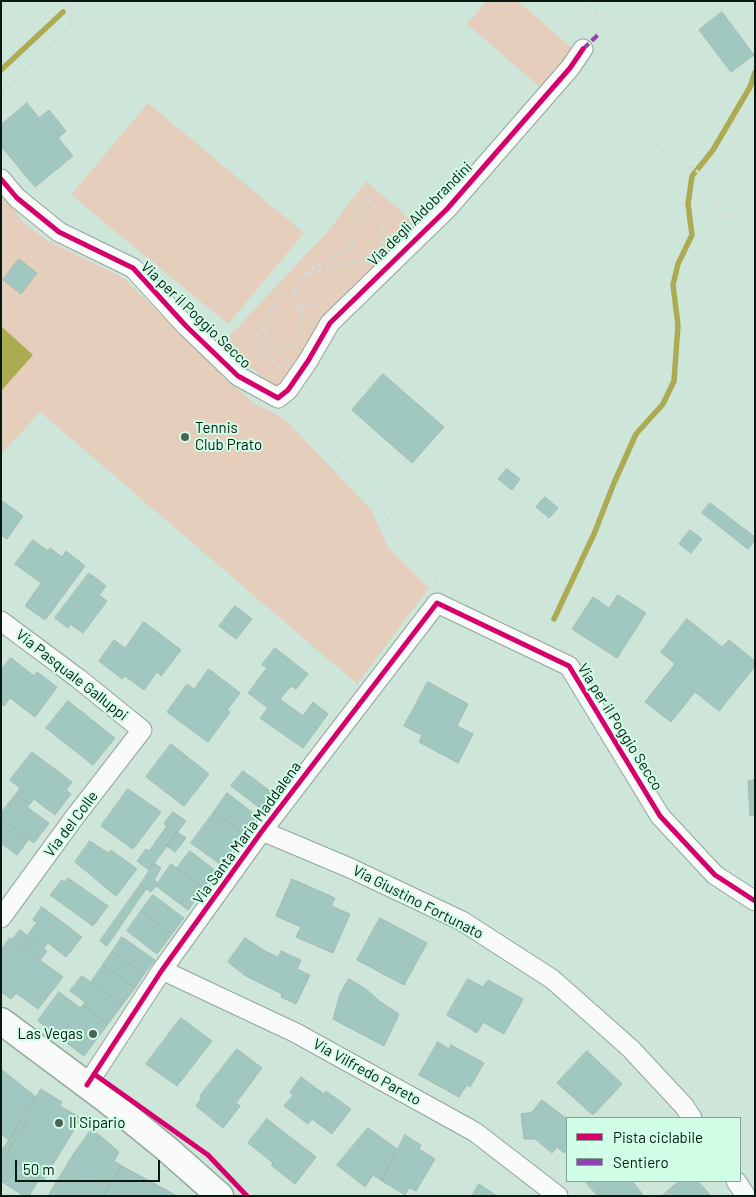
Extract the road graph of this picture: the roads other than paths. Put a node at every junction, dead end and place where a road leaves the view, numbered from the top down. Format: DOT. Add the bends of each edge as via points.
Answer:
graph roads {
  1 [pos="583,49"];
  2 [pos="1,179"];
  3 [pos="278,398"];
  4 [pos="437,603"];
  5 [pos="4,629"];
  6 [pos="142,730"];
  7 [pos="262,831"];
  8 [pos="755,901"];
  9 [pos="1,918"];
  10 [pos="162,970"];
  11 [pos="1,1021"];
  12 [pos="87,1084"];
  13 [pos="691,1117"];
  14 [pos="737,1182"];
  15 [pos="220,1196"];
  16 [pos="558,1196"];
  17 [pos="746,1196"];
  1 -- 3 [label="street, Via degli Aldobrandini" via="540,104 447,209 330,323 296,379"];
  2 -- 3 [label="street, Via per il Poggio Secco" via="17,198 59,232 133,268 238,376"];
  4 -- 7 [label="street, Via Santa Maria Maddalena"];
  4 -- 8 [label="street, Via per il Poggio Secco" via="568,666 660,816 715,875"];
  5 -- 6 [label="street, Via Pasquale Galluppi" via="79,679"];
  6 -- 9 [label="street, Via del Colle"];
  7 -- 10 [label="street, Via Santa Maria Maddalena"];
  7 -- 13 [label="street, Via Giustino Fortunato" via="462,921 552,979 630,1048"];
  10 -- 12 [label="street, Via Santa Maria Maddalena"];
  10 -- 16 [label="street, Via Vilfredo Pareto" via="296,1034 475,1132"];
  11 -- 12 [label="main road"];
  12 -- 15 [label="main road"];
  14 -- 17 [label="street"];
}
